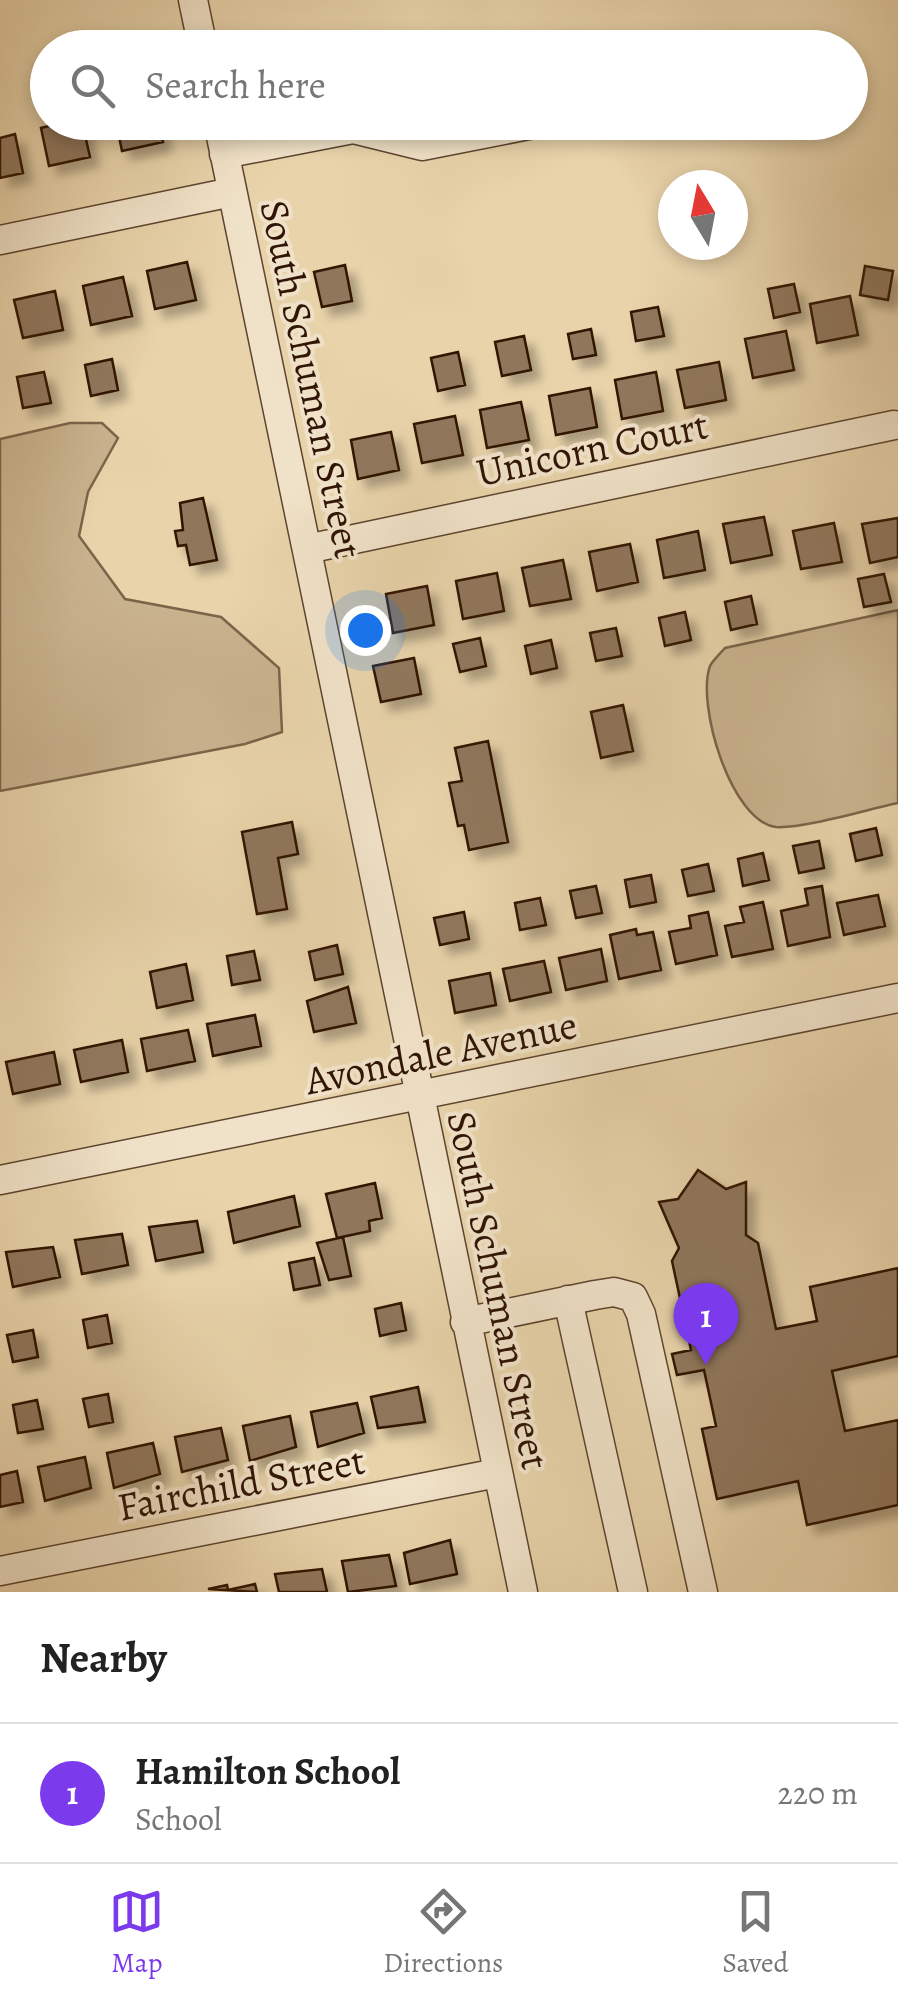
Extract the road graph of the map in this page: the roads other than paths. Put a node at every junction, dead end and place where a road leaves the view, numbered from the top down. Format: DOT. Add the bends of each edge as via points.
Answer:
graph roads {
  1 [pos="193,0"];
  2 [pos="199,30"];
  3 [pos="221,140"];
  4 [pos="296,140"];
  5 [pos="398,140"];
  6 [pos="452,140"];
  7 [pos="224,154"];
  8 [pos="232,192"];
  9 [pos="0,240"];
  10 [pos="894,425"];
  11 [pos="307,549"];
  12 [pos="898,998"];
  13 [pos="417,1098"];
  14 [pos="0,1180"];
  15 [pos="568,1300"];
  16 [pos="465,1322"];
  17 [pos="497,1472"];
  18 [pos="0,1571"];
  19 [pos="523,1592"];
  20 [pos="633,1592"];
  21 [pos="703,1592"];
  1 -- 2 [label="street"];
  3 -- 7 [label="street, South Schuman Street"];
  4 -- 7 [label="street"];
  5 -- 6 [label="street" via="422,146"];
  7 -- 8 [label="street, South Schuman Street"];
  8 -- 9 [label="street"];
  8 -- 11 [label="street, South Schuman Street"];
  10 -- 11 [label="street, Unicorn Court"];
  11 -- 13 [label="street, South Schuman Street"];
  12 -- 13 [label="street, Avondale Avenue"];
  13 -- 14 [label="street, Avondale Avenue"];
  13 -- 16 [label="street, South Schuman Street"];
  15 -- 16 [label="street"];
  15 -- 20 [label="street"];
  15 -- 21 [label="street" via="614,1292 638,1304"];
  16 -- 17 [label="street, South Schuman Street"];
  17 -- 18 [label="street, Fairchild Street"];
  17 -- 19 [label="street, South Schuman Street"];
}
